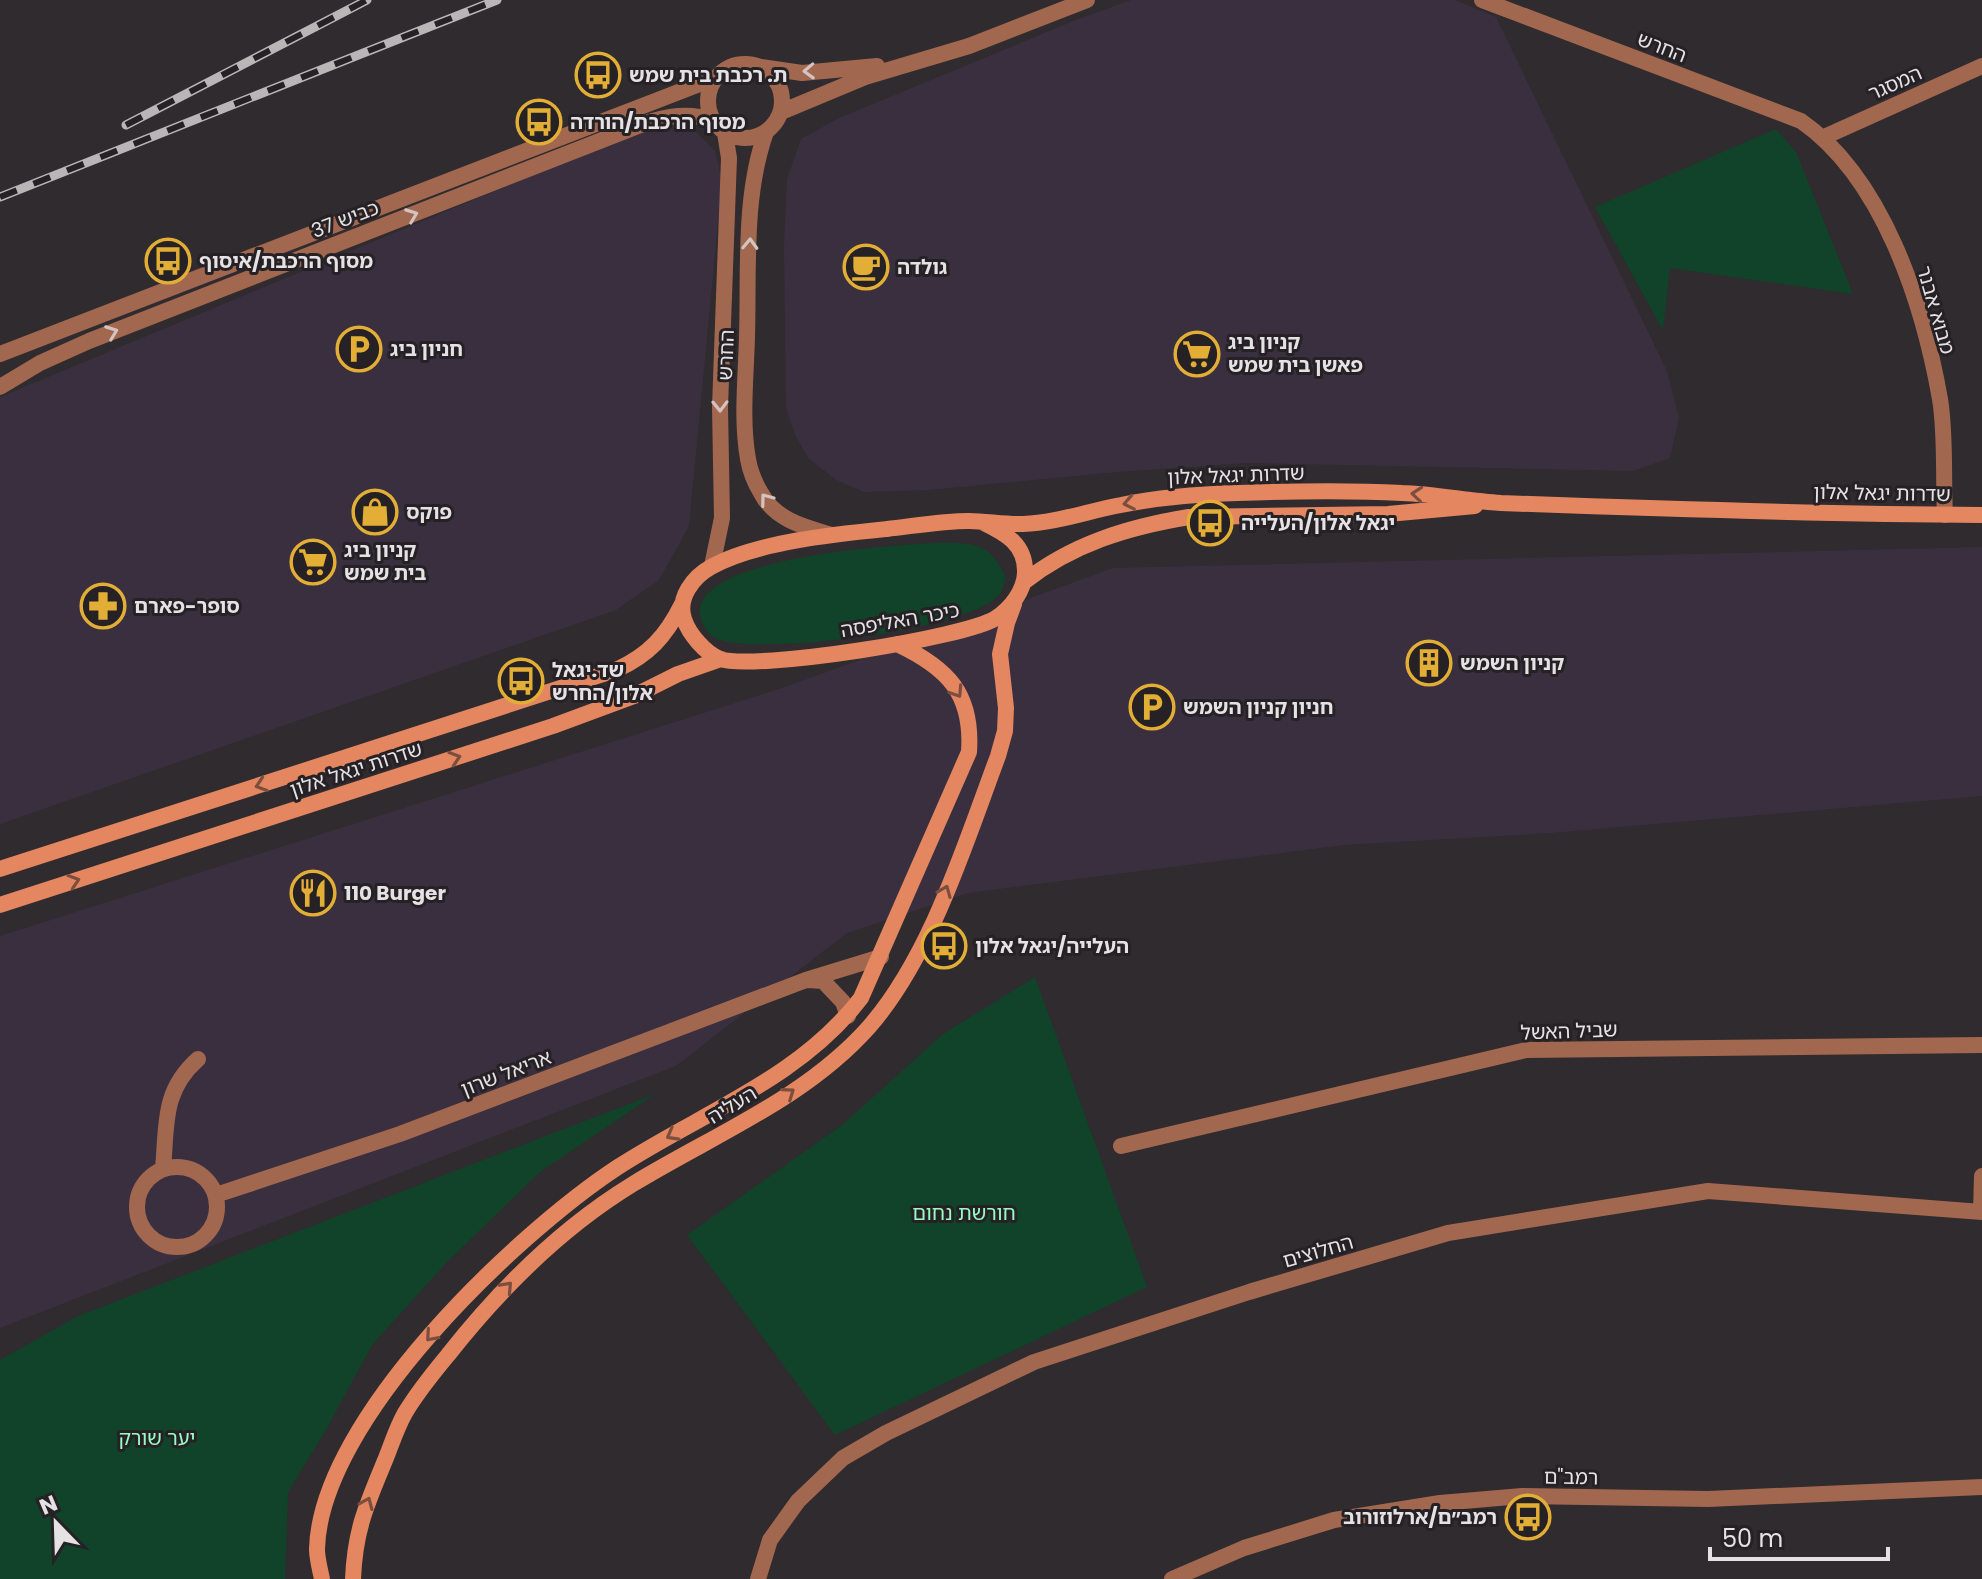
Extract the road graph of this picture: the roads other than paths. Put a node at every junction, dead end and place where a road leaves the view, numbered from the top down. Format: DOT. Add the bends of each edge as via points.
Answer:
graph roads {
  1 [pos="1087,0"];
  2 [pos="1482,0"];
  3 [pos="969,46"];
  4 [pos="758,66"];
  5 [pos="1982,66"];
  6 [pos="715,78"];
  7 [pos="781,112"];
  8 [pos="719,126"];
  9 [pos="766,132"];
  10 [pos="1824,137"];
  11 [pos="0,354"];
  12 [pos="0,387"];
  13 [pos="1494,503"];
  14 [pos="1945,515"];
  15 [pos="1982,515"];
  16 [pos="982,522"];
  17 [pos="832,535"];
  18 [pos="712,566"];
  19 [pos="1021,588"];
  20 [pos="682,604"];
  21 [pos="897,644"];
  22 [pos="721,659"];
  23 [pos="0,869"];
  24 [pos="0,905"];
  25 [pos="881,957"];
  26 [pos="806,980"];
  27 [pos="848,1016"];
  28 [pos="1982,1045"];
  29 [pos="198,1059"];
  30 [pos="1121,1146"];
  31 [pos="163,1169"];
  32 [pos="1982,1176"];
  33 [pos="216,1195"];
  34 [pos="1982,1212"];
  35 [pos="1982,1487"];
  36 [pos="322,1579"];
  37 [pos="353,1579"];
  38 [pos="758,1579"];
  39 [pos="1172,1579"];
  1 -- 3 [label="street"];
  2 -- 10 [label="street, החרש" via="1801,121"];
  3 -- 4 [label="street, one-way" via="882,65 802,73"];
  3 -- 7 [label="street" via="865,77"];
  4 -- 6 [label="street" via="735,66"];
  4 -- 7 [label="street" via="777,82"];
  5 -- 10 [label="street, המסגר"];
  6 -- 8 [label="street" via="708,95"];
  6 -- 11 [label="street, כביש 37"];
  7 -- 9 [label="street"];
  8 -- 9 [label="street" via="748,139"];
  12 -- 8 [label="street, כביש 37, one-way" via="89,341 643,124 678,115"];
  8 -- 18 [label="street, החרש, one-way" via="729,158 720,407 722,518"];
  17 -- 9 [label="street, החרש, one-way" via="802,527 773,509 762,496 748,458 752,204"];
  10 -- 14 [label="street, מבוא אבנר" via="1875,207 1918,309 1940,401"];
  13 -- 14 [label="main road, שדרות יגאל אלון"];
  13 -- 16 [label="main road, שדרות יגאל אלון, one-way" via="1401,493 1242,492 1140,501 1049,521"];
  13 -- 19 [label="main road, שדרות יגאל אלון" via="1388,514 1163,521 1068,552"];
  14 -- 15 [label="main road, שדרות יגאל אלון"];
  16 -- 17 [label="main road"];
  16 -- 19 [label="main road" via="1014,541 1025,567"];
  17 -- 18 [label="main road"];
  18 -- 20 [label="main road" via="686,591"];
  19 -- 21 [label="main road, כיכר האליפסה" via="998,617 983,624"];
  37 -- 19 [label="main road, העליה, one-way" via="360,1521 405,1414 466,1331 548,1247 609,1199 724,1135 819,1072 869,1027 891,997 931,928 998,756 1006,708 1000,654"];
  20 -- 22 [label="main road" via="684,619 699,644"];
  20 -- 23 [label="main road, שדרות יגאל אלון, one-way" via="654,648 616,670"];
  21 -- 22 [label="main road, כיכר האליפסה" via="775,660"];
  21 -- 25 [label="main road, העליה, one-way" via="924,657 964,699 969,752"];
  24 -- 22 [label="main road, שדרות יגאל אלון, one-way" via="553,726"];
  25 -- 26 [label="street, אריאל שרון"];
  25 -- 27 [label="main road, העליה"];
  26 -- 27 [label="street" via="823,981 843,1002"];
  26 -- 33 [label="street, אריאל שרון" via="400,1134"];
  27 -- 36 [label="main road, העליה, one-way" via="786,1069 584,1190 520,1242 461,1301 405,1366 357,1434 330,1488 322,1521 317,1549"];
  28 -- 30 [label="street, שביל האשל" via="1526,1050"];
  29 -- 31 [label="street" via="177,1082 169,1102"];
  31 -- 33 [label="street" via="176,1166 201,1174"];
  31 -- 33 [label="street" via="143,1184 136,1210 139,1223 158,1243 184,1247 208,1234 218,1209"];
  32 -- 34 [label="street"];
  34 -- 38 [label="street, החלוצים" via="1708,1191 1448,1233 1249,1292 1034,1362 843,1458 798,1501 770,1540"];
  35 -- 39 [label="street, רמב\"ם" via="1708,1499 1522,1496 1440,1503 1334,1520 1244,1548"];
}
